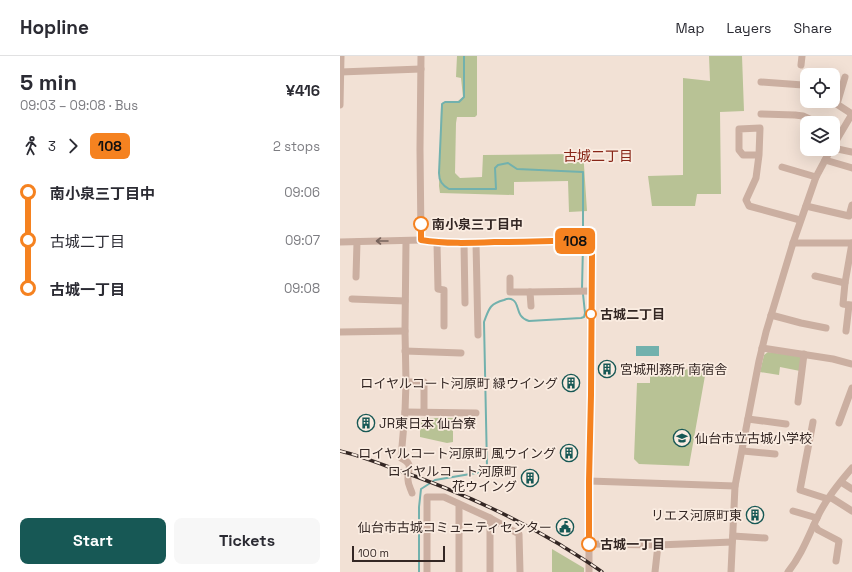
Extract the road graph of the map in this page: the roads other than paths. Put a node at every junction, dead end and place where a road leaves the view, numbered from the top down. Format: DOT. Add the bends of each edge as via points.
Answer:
graph roads {
  1 [pos="341,56"];
  2 [pos="421,56"];
  3 [pos="802,56"];
  4 [pos="801,65"];
  5 [pos="421,69"];
  6 [pos="340,72"];
  7 [pos="845,77"];
  8 [pos="761,82"];
  9 [pos="800,84"];
  10 [pos="840,89"];
  11 [pos="340,105"];
  12 [pos="840,107"];
  13 [pos="761,114"];
  14 [pos="852,114"];
  15 [pos="803,116"];
  16 [pos="840,128"];
  17 [pos="840,150"];
  18 [pos="852,152"];
  19 [pos="759,155"];
  20 [pos="827,156"];
  21 [pos="825,160"];
  22 [pos="782,167"];
  23 [pos="852,168"];
  24 [pos="816,177"];
  25 [pos="852,205"];
  26 [pos="806,206"];
  27 [pos="800,220"];
  28 [pos="421,240"];
  29 [pos="406,241"];
  30 [pos="340,242"];
  31 [pos="357,242"];
  32 [pos="437,242"];
  33 [pos="464,243"];
  34 [pos="476,243"];
  35 [pos="793,243"];
  36 [pos="852,243"];
  37 [pos="850,267"];
  38 [pos="815,276"];
  39 [pos="356,277"];
  40 [pos="510,278"];
  41 [pos="845,283"];
  42 [pos="530,292"];
  43 [pos="592,292"];
  44 [pos="352,299"];
  45 [pos="405,301"];
  46 [pos="465,303"];
  47 [pos="850,305"];
  48 [pos="531,306"];
  49 [pos="771,315"];
  50 [pos="444,326"];
  51 [pos="826,328"];
  52 [pos="404,331"];
  53 [pos="846,331"];
  54 [pos="340,332"];
  55 [pos="478,335"];
  56 [pos="762,348"];
  57 [pos="405,351"];
  58 [pos="462,353"];
  59 [pos="804,354"];
  60 [pos="852,364"];
  61 [pos="406,382"];
  62 [pos="852,388"];
  63 [pos="798,402"];
  64 [pos="405,412"];
  65 [pos="424,412"];
  66 [pos="476,413"];
  67 [pos="748,418"];
  68 [pos="813,422"];
  69 [pos="839,423"];
  70 [pos="786,424"];
  71 [pos="743,451"];
  72 [pos="775,454"];
  73 [pos="852,468"];
  74 [pos="589,481"];
  75 [pos="841,482"];
  76 [pos="735,486"];
  77 [pos="852,489"];
  78 [pos="412,493"];
  79 [pos="829,498"];
  80 [pos="459,504"];
  81 [pos="793,510"];
  82 [pos="852,511"];
  83 [pos="490,518"];
  84 [pos="815,521"];
  85 [pos="765,538"];
  86 [pos="733,539"];
  87 [pos="589,544"];
  88 [pos="658,545"];
  89 [pos="836,561"];
  90 [pos="792,571"];
  91 [pos="427,572"];
  92 [pos="459,572"];
  93 [pos="490,572"];
  94 [pos="520,572"];
  95 [pos="589,572"];
  96 [pos="655,572"];
  97 [pos="731,572"];
  1 -- 6 [label="street"];
  2 -- 5 [label="street"];
  3 -- 4 [label="street"];
  5 -- 6 [label="street"];
  5 -- 28 [label="street"];
  6 -- 11 [label="street"];
  7 -- 10 [label="street"];
  8 -- 9 [label="street"];
  12 -- 14 [label="street"];
  13 -- 15 [label="street"];
  14 -- 16 [label="street"];
  17 -- 18 [label="street"];
  19 -- 19 [label="street" via="743,155 739,150 739,129 760,128"];
  19 -- 27 [label="street" via="756,178 746,200 748,206"];
  20 -- 21 [label="street"];
  21 -- 23 [label="street"];
  21 -- 24 [label="street"];
  22 -- 24 [label="street"];
  24 -- 26 [label="street"];
  25 -- 26 [label="street" via="849,216"];
  26 -- 27 [label="street"];
  27 -- 35 [label="street"];
  28 -- 29 [label="street"];
  28 -- 32 [label="street"];
  29 -- 31 [label="street, one-way"];
  29 -- 45 [label="street"];
  30 -- 31 [label="street"];
  31 -- 39 [label="street"];
  32 -- 33 [label="street"];
  32 -- 50 [label="street" via="438,289 444,290"];
  33 -- 34 [label="street"];
  33 -- 46 [label="street"];
  34 -- 43 [label="street" via="586,240 592,252"];
  34 -- 55 [label="street"];
  35 -- 36 [label="street"];
  35 -- 49 [label="street"];
  36 -- 37 [label="street"];
  37 -- 41 [label="street"];
  38 -- 41 [label="street"];
  40 -- 42 [label="street" via="510,292"];
  41 -- 47 [label="street" via="842,304"];
  42 -- 43 [label="street"];
  42 -- 48 [label="street"];
  43 -- 74 [label="street"];
  44 -- 45 [label="street"];
  45 -- 52 [label="street"];
  47 -- 53 [label="street"];
  49 -- 51 [label="street"];
  49 -- 56 [label="street"];
  52 -- 54 [label="street"];
  52 -- 57 [label="street"];
  56 -- 59 [label="street"];
  56 -- 67 [label="street"];
  57 -- 58 [label="street"];
  57 -- 61 [label="street"];
  59 -- 60 [label="street"];
  59 -- 63 [label="street"];
  61 -- 64 [label="street"];
  61 -- 65 [label="street" via="424,382"];
  62 -- 69 [label="street"];
  64 -- 65 [label="street"];
  64 -- 78 [label="street" via="401,458 410,466 408,481"];
  65 -- 66 [label="street"];
  67 -- 70 [label="street"];
  67 -- 71 [label="street"];
  68 -- 79 [label="street" via="800,490"];
  71 -- 72 [label="street"];
  71 -- 76 [label="street"];
  73 -- 75 [label="street"];
  74 -- 76 [label="street"];
  74 -- 87 [label="street"];
  75 -- 77 [label="street"];
  75 -- 79 [label="street"];
  76 -- 86 [label="street"];
  79 -- 82 [label="street"];
  79 -- 84 [label="street"];
  80 -- 83 [label="street"];
  80 -- 91 [label="street" via="444,497 427,497"];
  80 -- 92 [label="street"];
  81 -- 84 [label="street"];
  83 -- 93 [label="street"];
  83 -- 94 [label="street" via="520,534"];
  84 -- 89 [label="street" via="818,530 839,542"];
  84 -- 90 [label="street"];
  85 -- 86 [label="street"];
  86 -- 88 [label="street"];
  86 -- 97 [label="street"];
  87 -- 88 [label="street"];
  87 -- 95 [label="street"];
  88 -- 96 [label="street"];
}
